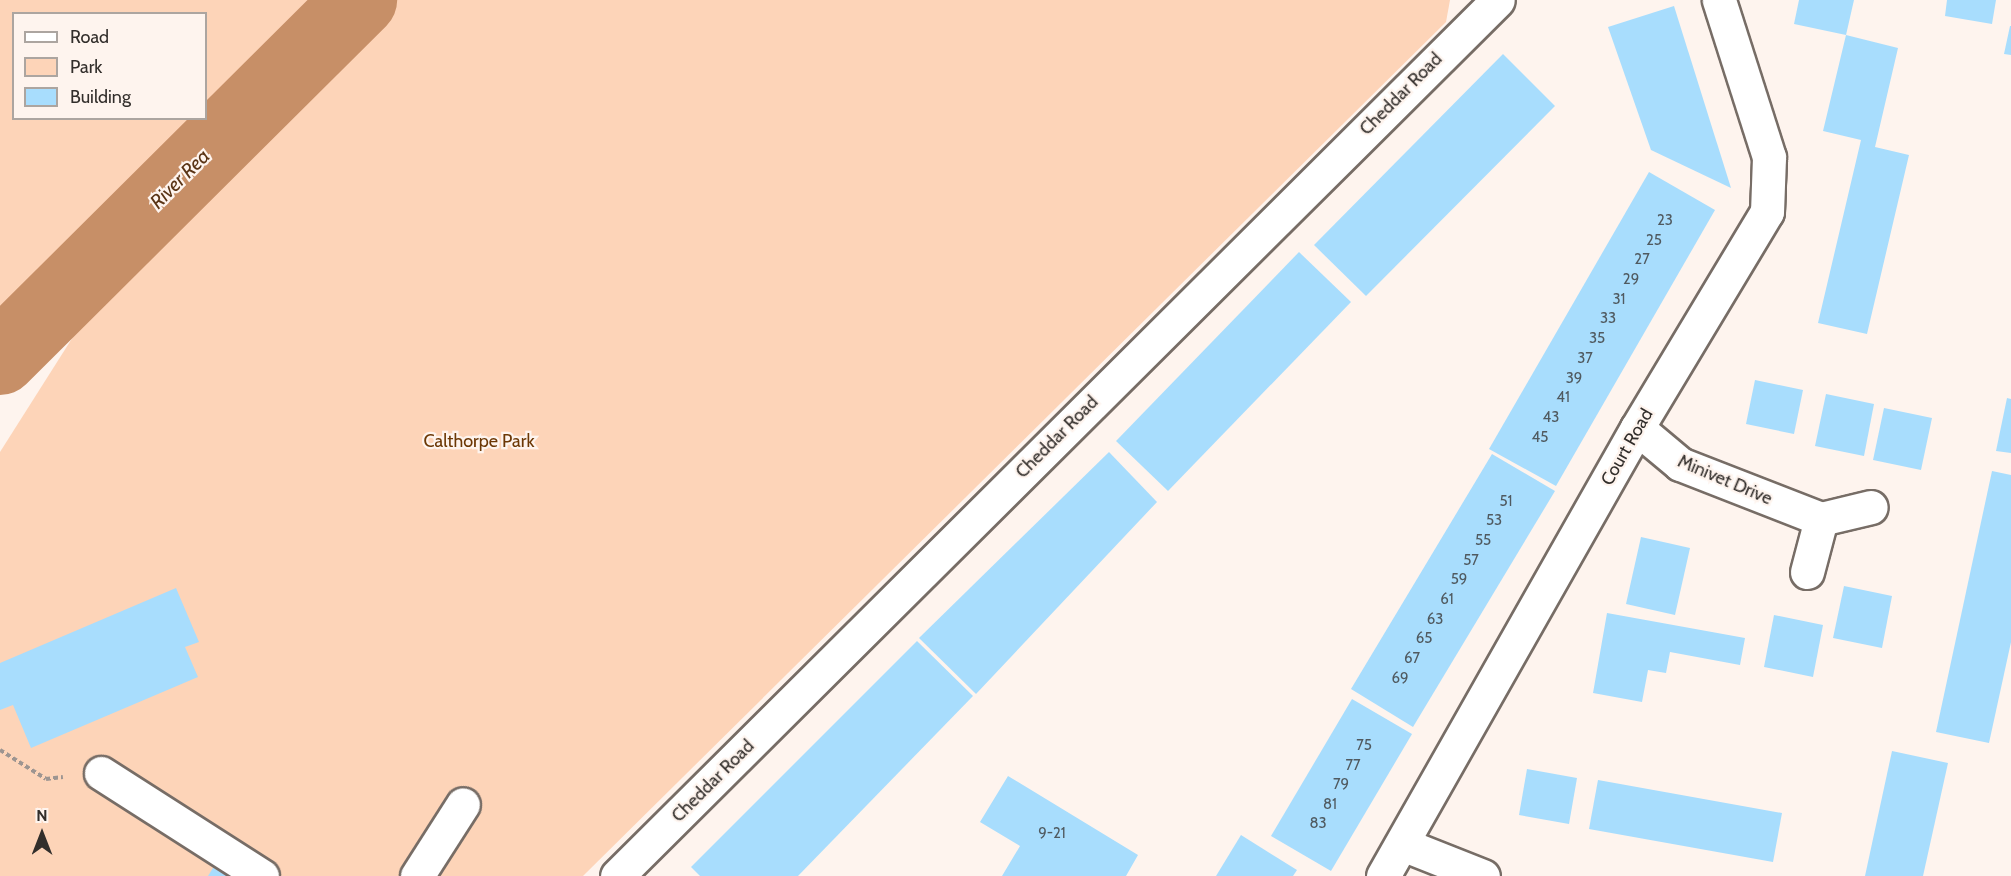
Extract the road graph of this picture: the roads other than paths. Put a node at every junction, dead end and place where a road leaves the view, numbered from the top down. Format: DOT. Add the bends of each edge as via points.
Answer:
graph roads {
  1 [pos="1498,0"];
  2 [pos="1719,0"];
  3 [pos="1637,428"];
  4 [pos="1871,507"];
  5 [pos="1821,519"];
  6 [pos="1808,572"];
  7 [pos="101,773"];
  8 [pos="463,804"];
  9 [pos="1402,844"];
  10 [pos="262,876"];
  11 [pos="417,876"];
  12 [pos="617,876"];
  13 [pos="1383,876"];
  14 [pos="1483,876"];
  1 -- 12 [label="street, Cheddar Road"];
  2 -- 3 [label="street, Court Road" via="1769,157 1767,212"];
  3 -- 5 [label="street, Minivet Drive" via="1680,464"];
  3 -- 9 [label="street, Court Road"];
  4 -- 5 [label="street"];
  5 -- 6 [label="street"];
  7 -- 10 [label="street"];
  8 -- 11 [label="street"];
  9 -- 13 [label="street, Court Road"];
  9 -- 14 [label="street"];
}
